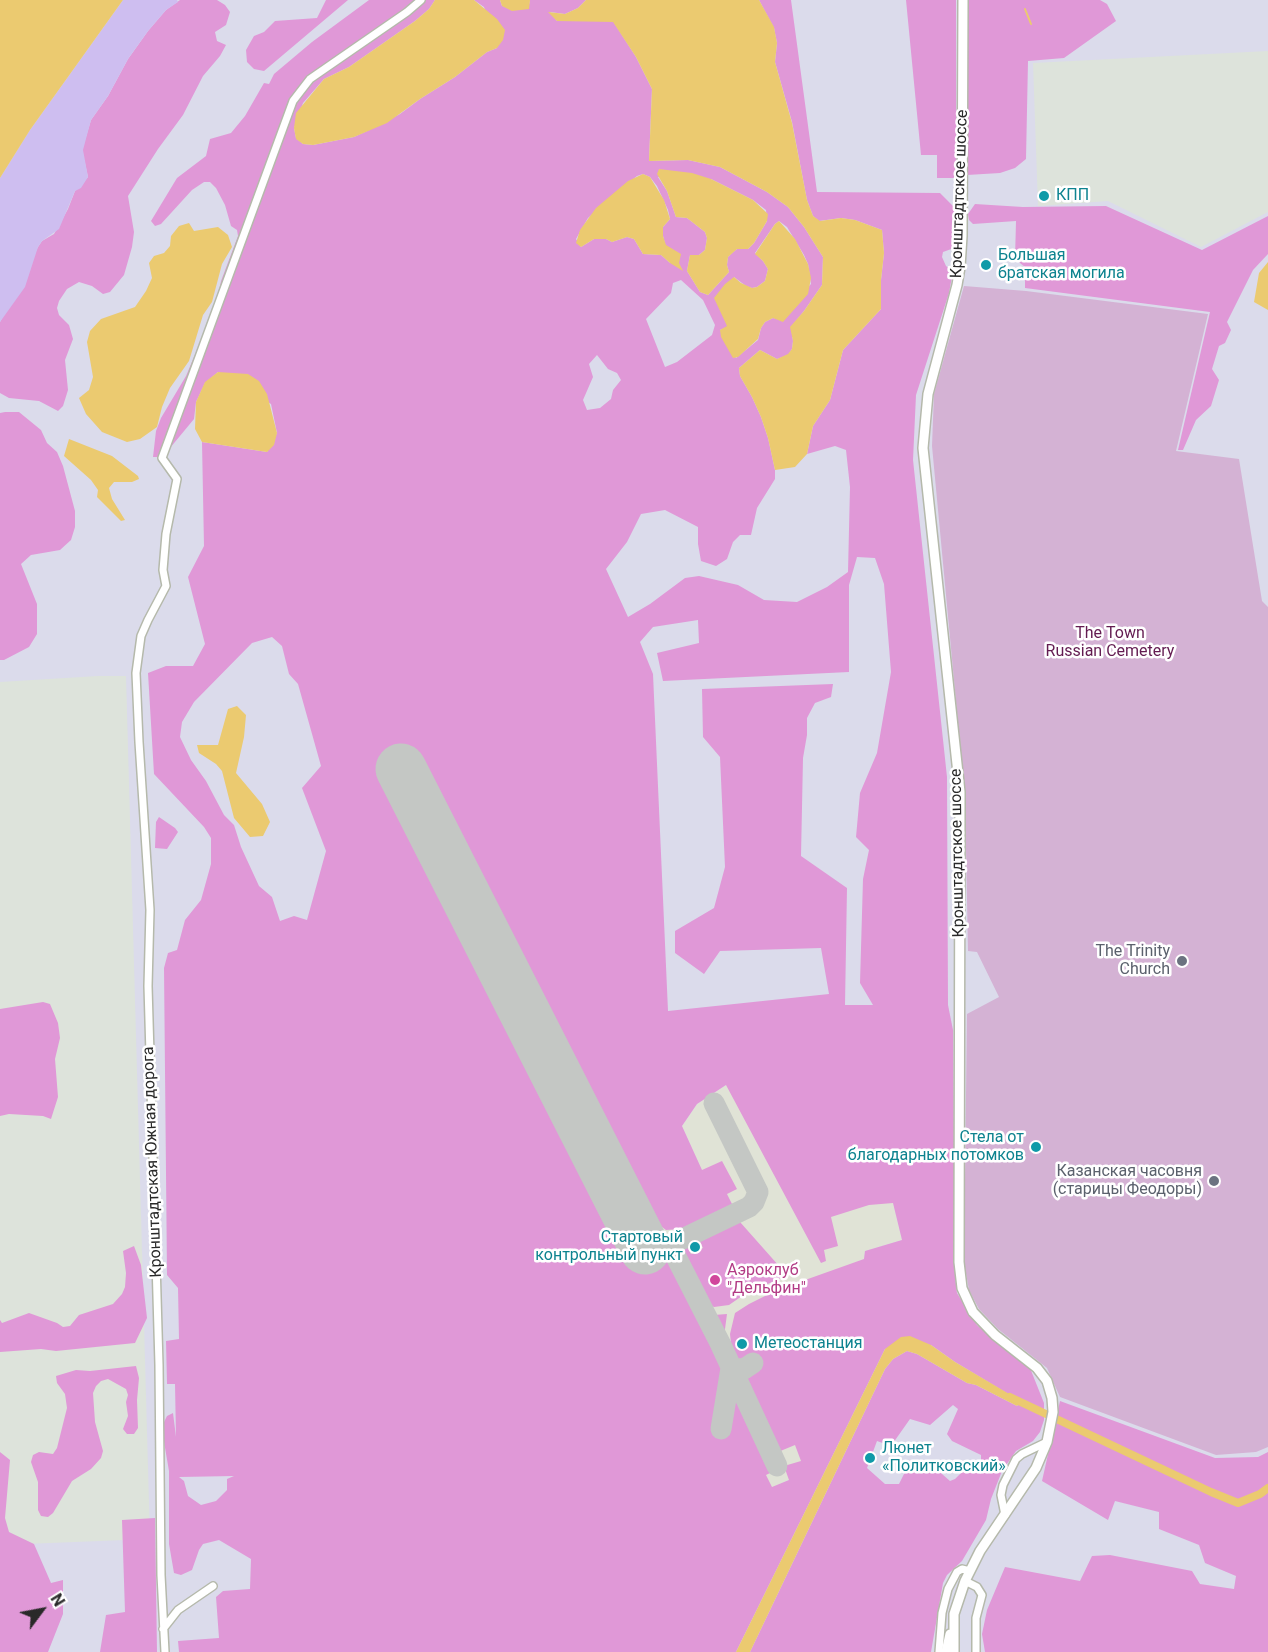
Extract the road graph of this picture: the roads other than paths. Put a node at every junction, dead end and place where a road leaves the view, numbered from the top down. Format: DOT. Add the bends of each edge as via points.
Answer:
graph roads {
  1 [pos="421,0"];
  2 [pos="963,0"];
  3 [pos="1047,1442"];
  4 [pos="1005,1515"];
  5 [pos="970,1571"];
  6 [pos="965,1581"];
  7 [pos="213,1586"];
  8 [pos="954,1614"];
  9 [pos="163,1629"];
  10 [pos="165,1652"];
  11 [pos="939,1652"];
  12 [pos="946,1652"];
  13 [pos="954,1652"];
  14 [pos="976,1652"];
  1 -- 9 [label="street, Кронштадтская Южная дорога" via="310,79 293,101 162,458 177,479 166,534 166,586 141,636 136,673 150,910 148,986"];
  2 -- 3 [label="street, Кронштадтское шоссе" via="960,267 928,394 923,448 960,792 959,1262 962,1288 973,1312 1043,1375 1053,1412"];
  3 -- 4 [label="street, Кронштадтское шоссе" via="1036,1468"];
  3 -- 4 [label="street" via="1016,1459 1001,1495"];
  4 -- 5 [label="street, Кронштадтское шоссе"];
  5 -- 6 [label="street, Кронштадтское шоссе"];
  5 -- 11 [label="street" via="957,1572 948,1589"];
  6 -- 8 [label="street, Кронштадтское шоссе"];
  6 -- 14 [label="street" via="982,1595 976,1618"];
  7 -- 9 [label="street" via="178,1610"];
  8 -- 12 [label="street"];
  8 -- 13 [label="street, Кронштадтское шоссе"];
  9 -- 10 [label="street, Кронштадтская Южная дорога"];
}
